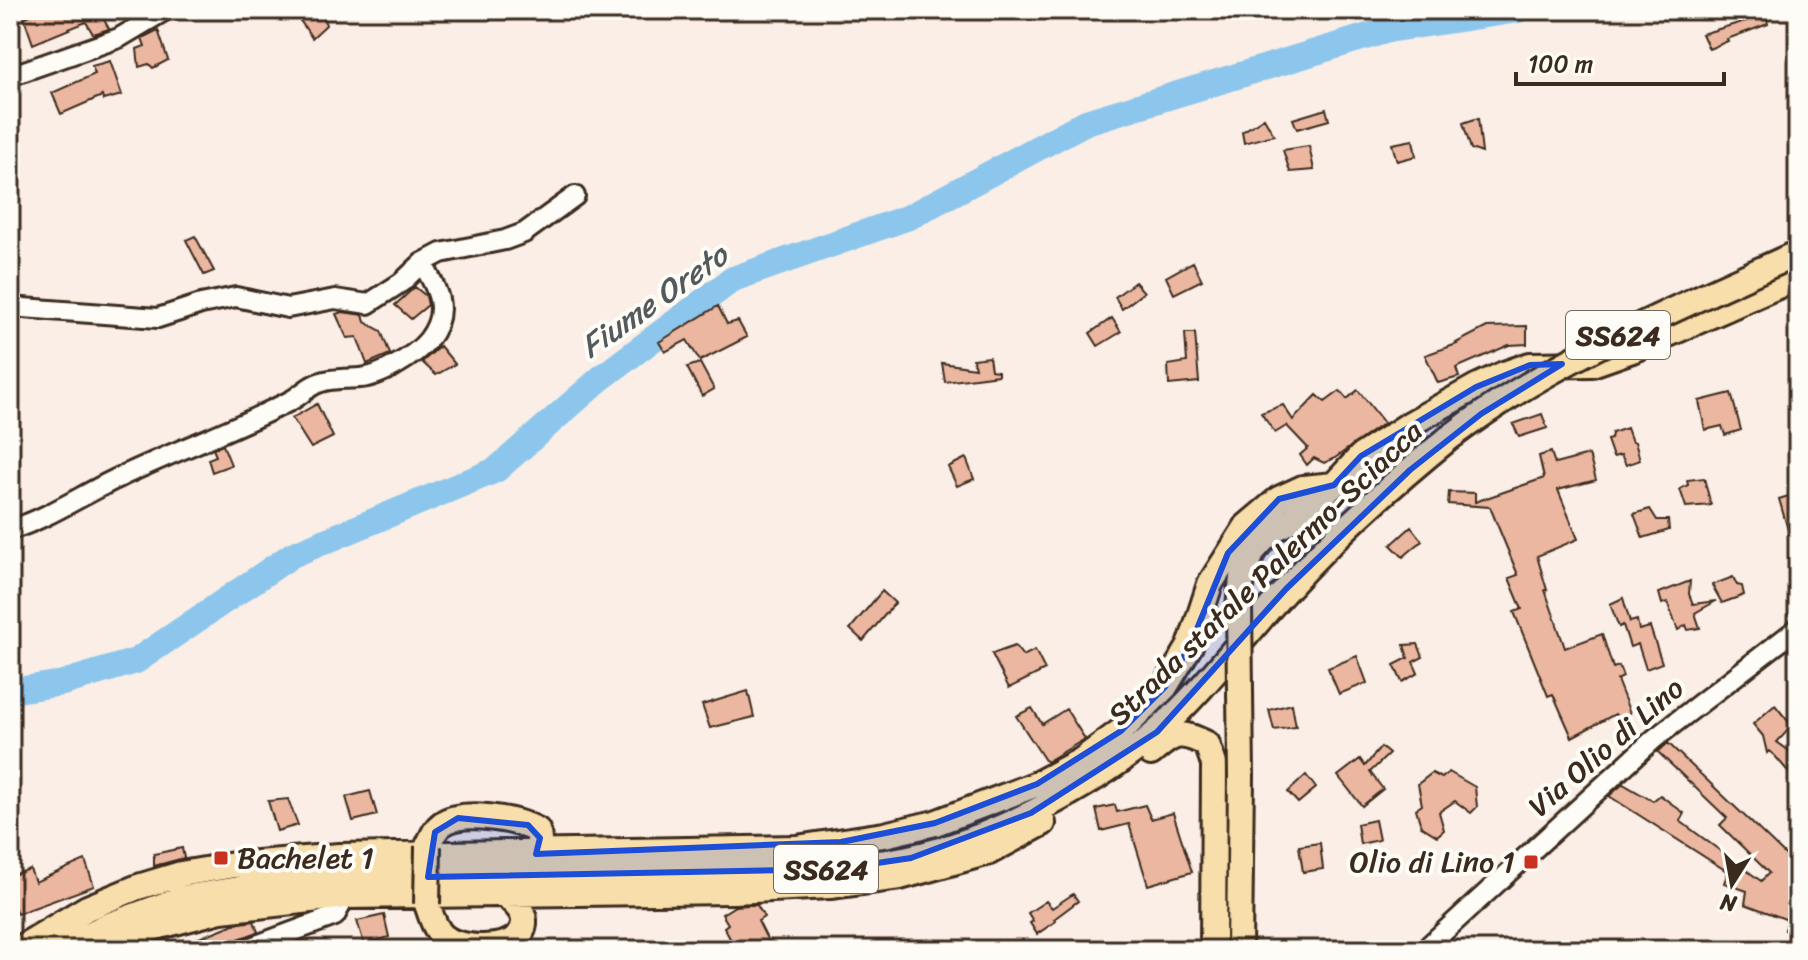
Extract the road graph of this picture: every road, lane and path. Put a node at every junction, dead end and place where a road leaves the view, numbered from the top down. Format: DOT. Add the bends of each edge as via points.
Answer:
graph roads {
  1 [pos="166,10"];
  2 [pos="10,76"];
  3 [pos="575,196"];
  4 [pos="1798,253"];
  5 [pos="422,263"];
  6 [pos="1798,277"];
  7 [pos="10,307"];
  8 [pos="1334,485"];
  9 [pos="10,530"];
  10 [pos="1798,628"];
  11 [pos="532,854"];
  12 [pos="506,895"];
  13 [pos="346,896"];
  14 [pos="17,950"];
  15 [pos="60,950"];
  16 [pos="101,950"];
  17 [pos="243,950"];
  18 [pos="1213,950"];
  19 [pos="1239,950"];
  20 [pos="1424,950"];
  1 -- 2 [label="street" via="119,38"];
  3 -- 5 [label="street" via="524,233 441,253"];
  4 -- 15 [label="main road, Strada statale Palermo-Sciacca / SS624, bridge" via="1536,378 1449,438 1286,589 1157,732 1096,776 1031,813 965,841 911,858 837,869 345,879 257,886 183,898 104,927"];
  5 -- 7 [label="street" via="368,304 335,299 288,308 236,297 158,318"];
  5 -- 9 [label="street" via="438,290 439,324 426,343 391,368 364,378 313,385 296,398"];
  6 -- 8 [label="main road" via="1592,364 1530,365 1476,387 1361,456"];
  8 -- 11 [label="main road" via="1303,488 1279,499 1247,526 1210,584 1190,646 1165,687 1121,731 1037,784 935,823 841,842 796,848"];
  8 -- 19 [label="main road, bridge" via="1271,531 1253,551 1242,578"];
  10 -- 20 [label="street, Via Olio di Lino" via="1654,739"];
  11 -- 12 [label="main road, bridge" via="540,838 537,830 511,820 458,818 435,832 428,846 427,904 442,936 473,948 511,941 524,922"];
  11 -- 14 [label="main road" via="288,859 181,874 87,908"];
  12 -- 13 [label="main road"];
  12 -- 18 [label="main road" via="734,891 900,877 989,852 1087,800 1168,738 1187,734 1207,744 1214,764"];
  13 -- 16 [label="main road" via="221,910 130,934"];
  13 -- 17 [label="street" via="335,916"];
}
